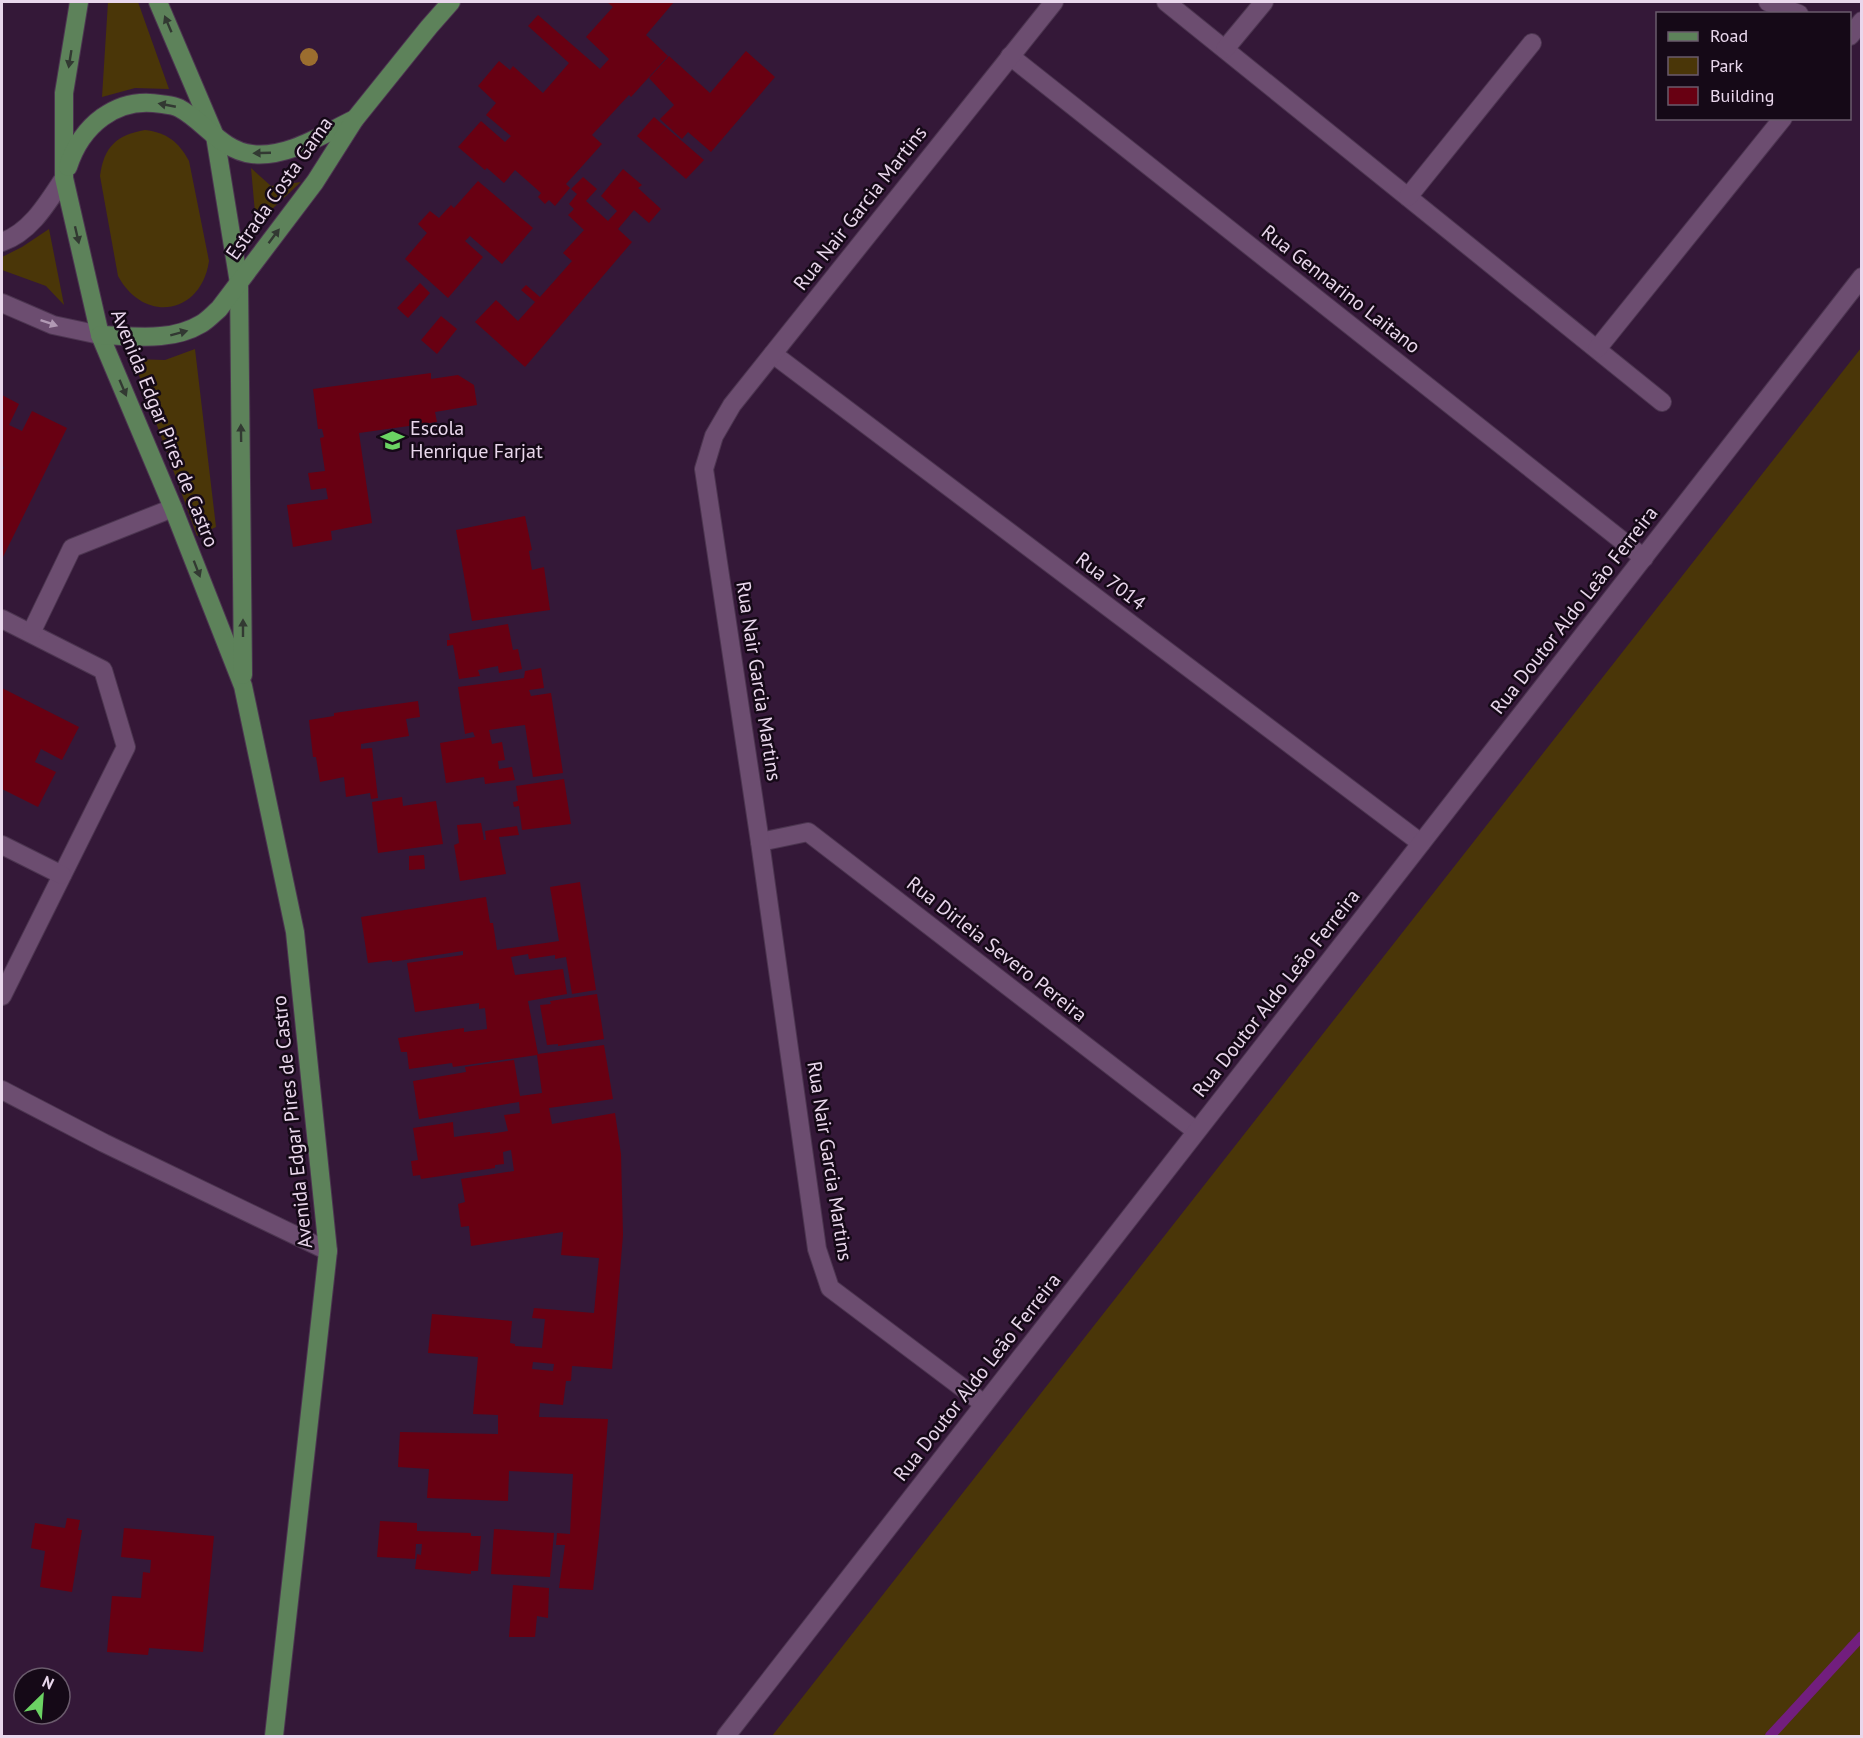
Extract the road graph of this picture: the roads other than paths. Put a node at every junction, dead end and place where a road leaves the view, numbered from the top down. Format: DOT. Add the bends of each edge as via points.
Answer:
graph roads {
  1 [pos="79,2"];
  2 [pos="158,2"];
  3 [pos="452,2"];
  4 [pos="1054,2"];
  5 [pos="1166,2"];
  6 [pos="1264,2"];
  7 [pos="1768,2"];
  8 [pos="1794,12"];
  9 [pos="1532,44"];
  10 [pos="1225,49"];
  11 [pos="1010,56"];
  12 [pos="355,119"];
  13 [pos="1781,120"];
  14 [pos="215,136"];
  15 [pos="64,178"];
  16 [pos="1408,197"];
  17 [pos="2,242"];
  18 [pos="1862,278"];
  19 [pos="239,283"];
  20 [pos="2,303"];
  21 [pos="100,335"];
  22 [pos="1597,349"];
  23 [pos="773,354"];
  24 [pos="1662,402"];
  25 [pos="173,508"];
  26 [pos="1644,558"];
  27 [pos="2,619"];
  28 [pos="31,633"];
  29 [pos="243,686"];
  30 [pos="760,842"];
  31 [pos="1421,843"];
  32 [pos="2,845"];
  33 [pos="62,875"];
  34 [pos="2,996"];
  35 [pos="2,1090"];
  36 [pos="1196,1131"];
  37 [pos="328,1251"];
  38 [pos="984,1404"];
  39 [pos="274,1737"];
  40 [pos="726,1737"];
  1 -- 15 [label="main road, Avenida Edgar Pires de Castro, one-way" via="64,93"];
  14 -- 2 [label="main road, Avenida Edgar Pires de Castro, one-way"];
  3 -- 12 [label="main road, Estrada Costa Gama"];
  4 -- 11 [label="street, Rua Nair Garcia Martins"];
  5 -- 10 [label="street"];
  6 -- 10 [label="street"];
  7 -- 8 [label="street"];
  9 -- 16 [label="street"];
  10 -- 16 [label="street"];
  11 -- 23 [label="street, Rua Nair Garcia Martins"];
  11 -- 26 [label="street, Rua Gennarino Laitano"];
  12 -- 14 [label="main road, Estrada Costa Gama, one-way" via="285,151 266,154 250,154"];
  19 -- 12 [label="main road, Estrada Costa Gama, one-way" via="315,182"];
  13 -- 22 [label="street"];
  14 -- 15 [label="main road, one-way" via="176,107 151,102 127,105 103,115 84,132"];
  14 -- 19 [label="main road, Avenida Edgar Pires de Castro"];
  15 -- 17 [label="street" via="39,216"];
  15 -- 21 [label="main road, Avenida Edgar Pires de Castro, one-way"];
  16 -- 22 [label="street"];
  18 -- 26 [label="street, Rua Doutor Aldo Leão Ferreira"];
  21 -- 19 [label="main road, one-way" via="179,334 202,324"];
  29 -- 19 [label="main road, Avenida Edgar Pires de Castro, one-way"];
  20 -- 21 [label="street, one-way" via="53,325"];
  21 -- 25 [label="main road, Avenida Edgar Pires de Castro, one-way"];
  22 -- 24 [label="street"];
  23 -- 30 [label="street, Rua Nair Garcia Martins" via="732,405 714,436 704,469"];
  23 -- 31 [label="street, Rua 7014"];
  25 -- 28 [label="street" via="72,548"];
  25 -- 29 [label="main road, Avenida Edgar Pires de Castro, one-way"];
  26 -- 31 [label="street, Rua Doutor Aldo Leão Ferreira"];
  27 -- 28 [label="street"];
  28 -- 33 [label="street" via="103,670 126,747"];
  29 -- 37 [label="main road, Avenida Edgar Pires de Castro" via="296,932"];
  30 -- 36 [label="street, Rua Dirleia Severo Pereira" via="808,832"];
  30 -- 38 [label="street, Rua Nair Garcia Martins" via="817,1249 830,1288"];
  31 -- 36 [label="street, Rua Doutor Aldo Leão Ferreira"];
  32 -- 33 [label="street"];
  33 -- 34 [label="street"];
  35 -- 37 [label="street"];
  36 -- 38 [label="street, Rua Doutor Aldo Leão Ferreira"];
  37 -- 39 [label="main road, Avenida Edgar Pires de Castro"];
  38 -- 40 [label="street, Rua Doutor Aldo Leão Ferreira"];
}
